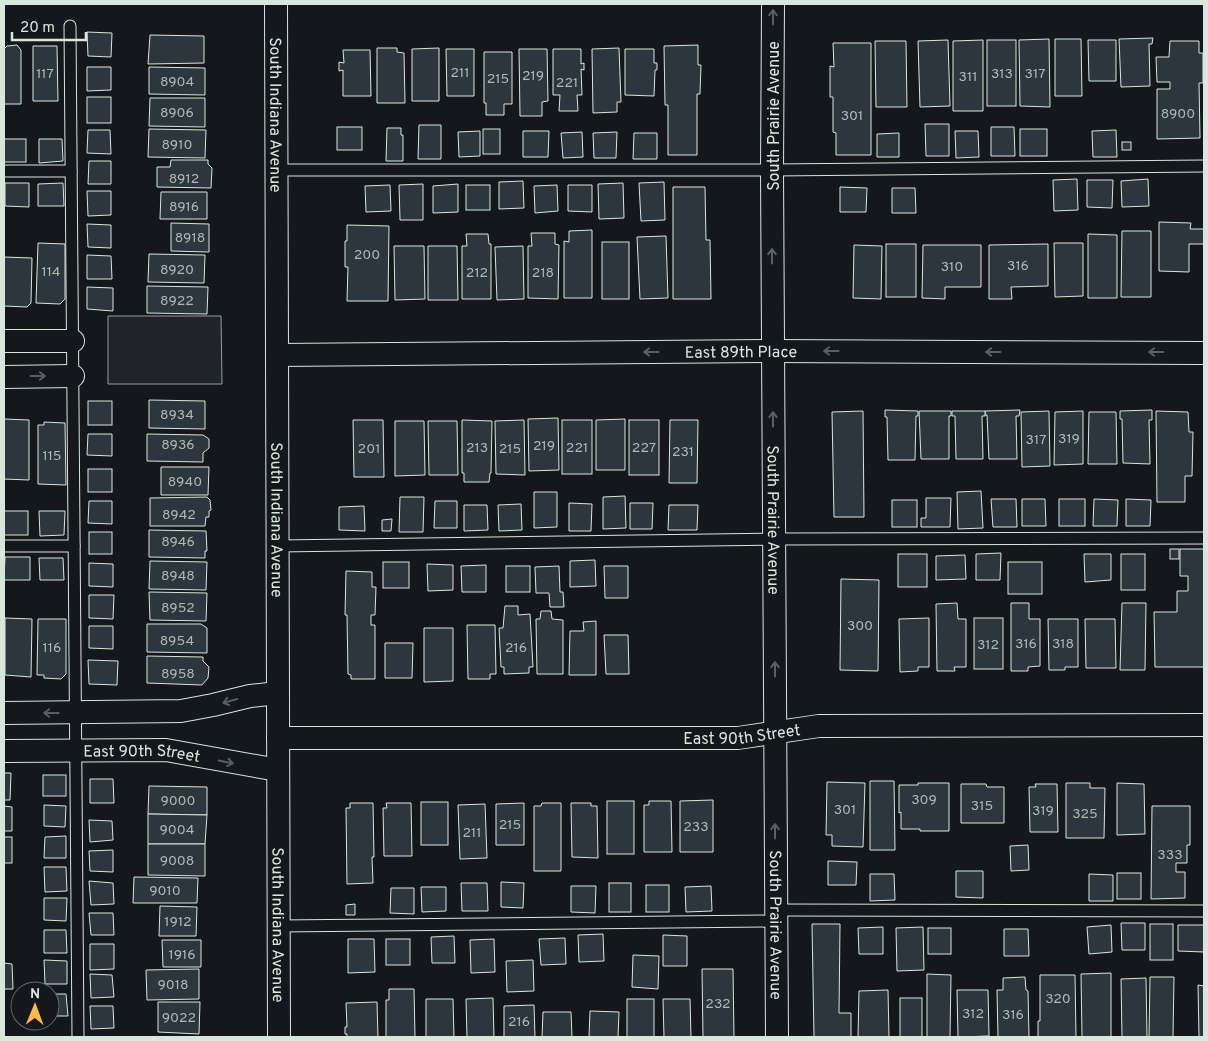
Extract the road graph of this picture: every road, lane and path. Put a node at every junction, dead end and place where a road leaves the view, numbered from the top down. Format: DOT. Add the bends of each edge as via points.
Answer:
graph roads {
  1 [pos="276,4"];
  2 [pos="773,4"];
  3 [pos="70,26"];
  4 [pos="1204,166"];
  5 [pos="276,170"];
  6 [pos="772,170"];
  7 [pos="4,171"];
  8 [pos="71,171"];
  9 [pos="4,341"];
  10 [pos="73,341"];
  11 [pos="773,351"];
  12 [pos="1204,353"];
  13 [pos="277,355"];
  14 [pos="73,376"];
  15 [pos="4,377"];
  16 [pos="1204,538"];
  17 [pos="774,539"];
  18 [pos="4,546"];
  19 [pos="74,546"];
  20 [pos="278,546"];
  21 [pos="278,693"];
  22 [pos="4,713"];
  23 [pos="76,713"];
  24 [pos="1204,725"];
  25 [pos="775,732"];
  26 [pos="278,738"];
  27 [pos="4,751"];
  28 [pos="76,751"];
  29 [pos="278,770"];
  30 [pos="1204,911"];
  31 [pos="776,915"];
  32 [pos="278,926"];
  33 [pos="78,1037"];
  34 [pos="279,1037"];
  35 [pos="777,1037"];
  1 -- 5 [label="street, South Indiana Avenue"];
  6 -- 2 [label="street, South Prairie Avenue, one-way"];
  3 -- 8 [label="lane"];
  4 -- 6 [label="lane"];
  5 -- 6 [label="lane"];
  5 -- 13 [label="street, South Indiana Avenue"];
  11 -- 6 [label="street, South Prairie Avenue, one-way"];
  7 -- 8 [label="lane"];
  8 -- 10 [label="lane"];
  9 -- 10 [label="street"];
  10 -- 14 [label="lane"];
  12 -- 11 [label="street, East 89th Place, one-way"];
  11 -- 13 [label="street, East 89th Place, one-way"];
  17 -- 11 [label="street, South Prairie Avenue, one-way"];
  13 -- 20 [label="street, South Indiana Avenue"];
  15 -- 14 [label="street, one-way"];
  14 -- 19 [label="lane"];
  16 -- 17 [label="lane"];
  17 -- 20 [label="lane"];
  25 -- 17 [label="street, South Prairie Avenue, one-way"];
  18 -- 19 [label="lane"];
  19 -- 23 [label="lane"];
  20 -- 21 [label="street, South Indiana Avenue"];
  21 -- 23 [label="street, one-way" via="181,711"];
  21 -- 26 [label="street, South Indiana Avenue"];
  23 -- 22 [label="street, one-way"];
  23 -- 28 [label="lane"];
  24 -- 25 [label="street, East 90th Street" via="819,726"];
  25 -- 26 [label="street, East 90th Street" via="738,738"];
  31 -- 25 [label="street, South Prairie Avenue, one-way"];
  26 -- 29 [label="street, South Indiana Avenue"];
  27 -- 28 [label="street, East 90th Street"];
  28 -- 29 [label="street, East 90th Street, one-way" via="166,750"];
  28 -- 33 [label="lane"];
  29 -- 32 [label="street, South Indiana Avenue"];
  30 -- 31 [label="lane"];
  31 -- 32 [label="lane"];
  31 -- 35 [label="street, South Prairie Avenue"];
  32 -- 34 [label="street, South Indiana Avenue"];
}
